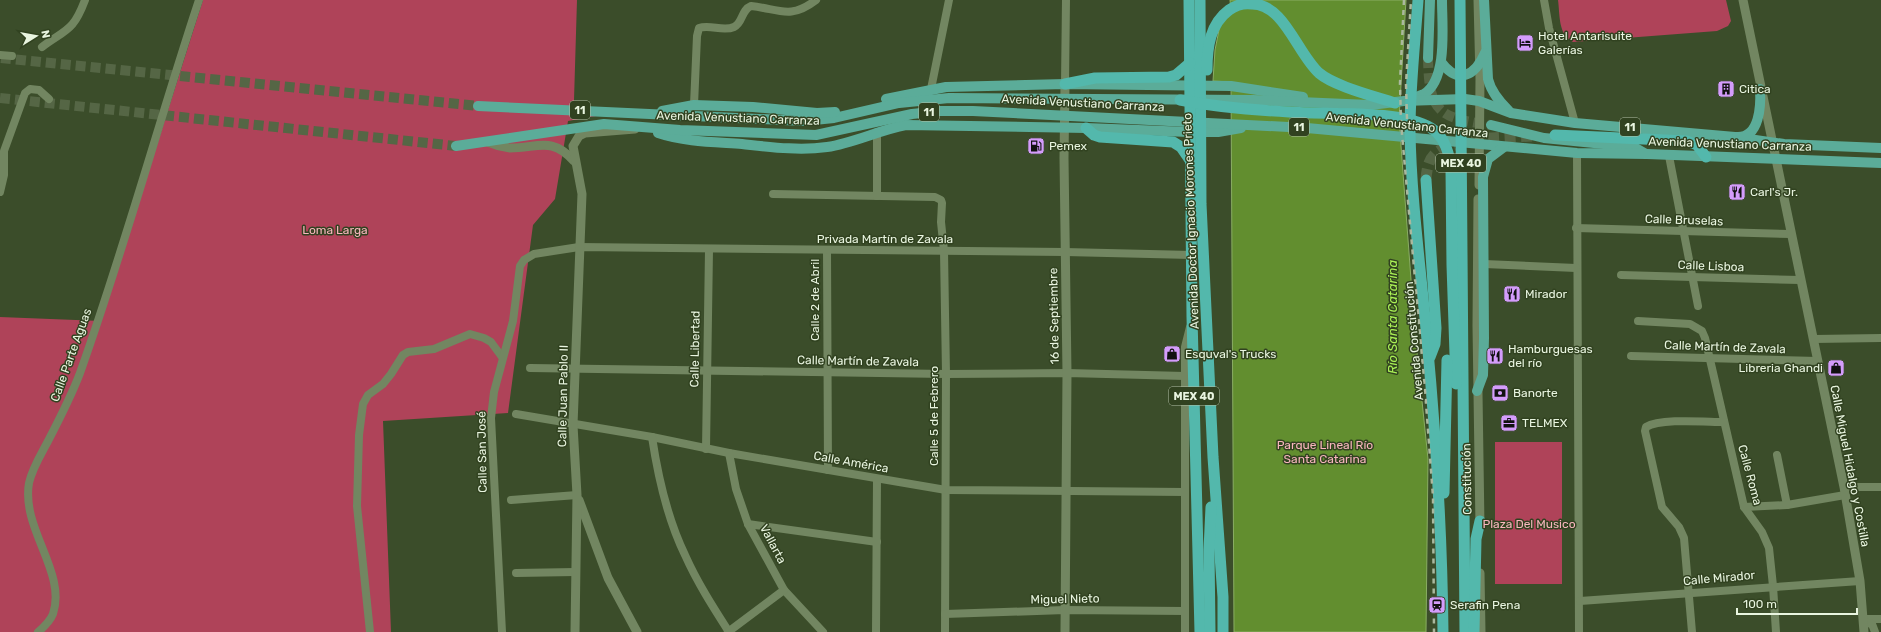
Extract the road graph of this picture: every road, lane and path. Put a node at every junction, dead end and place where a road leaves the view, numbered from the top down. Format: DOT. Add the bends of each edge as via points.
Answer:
graph roads {
  1 [pos="85,0"];
  2 [pos="199,0"];
  3 [pos="816,0"];
  4 [pos="949,0"];
  5 [pos="1066,0"];
  6 [pos="1189,0"];
  7 [pos="1200,0"];
  8 [pos="1418,0"];
  9 [pos="1430,0"];
  10 [pos="1442,0"];
  11 [pos="1460,0"];
  12 [pos="1478,0"];
  13 [pos="1484,0"];
  14 [pos="1544,0"];
  15 [pos="1743,0"];
  16 [pos="42,47"];
  17 [pos="1485,53"];
  18 [pos="0,55"];
  19 [pos="12,56"];
  20 [pos="1428,58"];
  21 [pos="1441,62"];
  22 [pos="1190,63"];
  23 [pos="1066,84"];
  24 [pos="1038,85"];
  25 [pos="1095,85"];
  26 [pos="930,89"];
  27 [pos="1760,90"];
  28 [pos="1423,98"];
  29 [pos="49,99"];
  30 [pos="1180,100"];
  31 [pos="1399,102"];
  32 [pos="1325,103"];
  33 [pos="694,105"];
  34 [pos="478,106"];
  35 [pos="817,113"];
  36 [pos="1511,113"];
  37 [pos="646,114"];
  38 [pos="1575,123"];
  39 [pos="1256,125"];
  40 [pos="1490,125"];
  41 [pos="642,128"];
  42 [pos="1030,128"];
  43 [pos="1064,128"];
  44 [pos="1086,128"];
  45 [pos="878,132"];
  46 [pos="1555,135"];
  47 [pos="1735,137"];
  48 [pos="488,142"];
  49 [pos="1771,143"];
  50 [pos="456,146"];
  51 [pos="1504,147"];
  52 [pos="815,148"];
  53 [pos="1881,148"];
  54 [pos="1577,153"];
  55 [pos="1647,154"];
  56 [pos="1669,156"];
  57 [pos="1706,157"];
  58 [pos="1774,159"];
  59 [pos="1190,160"];
  60 [pos="575,161"];
  61 [pos="1881,163"];
  62 [pos="1426,180"];
  63 [pos="0,192"];
  64 [pos="773,194"];
  65 [pos="877,196"];
  66 [pos="1576,228"];
  67 [pos="1683,232"];
  68 [pos="1791,234"];
  69 [pos="579,247"];
  70 [pos="709,250"];
  71 [pos="828,250"];
  72 [pos="944,251"];
  73 [pos="1065,252"];
  74 [pos="1192,254"];
  75 [pos="1484,264"];
  76 [pos="1452,265"];
  77 [pos="1576,268"];
  78 [pos="1621,275"];
  79 [pos="1205,276"];
  80 [pos="1692,277"];
  81 [pos="1800,280"];
  82 [pos="1698,306"];
  83 [pos="1192,317"];
  84 [pos="1638,321"];
  85 [pos="1881,338"];
  86 [pos="1814,339"];
  87 [pos="1631,356"];
  88 [pos="502,357"];
  89 [pos="1429,359"];
  90 [pos="1711,359"];
  91 [pos="1818,361"];
  92 [pos="530,368"];
  93 [pos="576,368"];
  94 [pos="707,371"];
  95 [pos="827,373"];
  96 [pos="1067,373"];
  97 [pos="946,374"];
  98 [pos="1185,376"];
  99 [pos="1477,391"];
  100 [pos="1462,410"];
  101 [pos="516,414"];
  102 [pos="1724,422"];
  103 [pos="573,424"];
  104 [pos="652,437"];
  105 [pos="706,449"];
  106 [pos="729,454"];
  107 [pos="1777,456"];
  108 [pos="1213,457"];
  109 [pos="828,470"];
  110 [pos="877,479"];
  111 [pos="1881,487"];
  112 [pos="946,490"];
  113 [pos="1844,491"];
  114 [pos="1066,492"];
  115 [pos="1185,492"];
  116 [pos="577,495"];
  117 [pos="511,500"];
  118 [pos="1787,505"];
  119 [pos="1744,507"];
  120 [pos="1480,520"];
  121 [pos="748,524"];
  122 [pos="877,542"];
  123 [pos="1442,561"];
  124 [pos="575,572"];
  125 [pos="516,573"];
  126 [pos="1860,581"];
  127 [pos="1774,586"];
  128 [pos="784,590"];
  129 [pos="1689,593"];
  130 [pos="1580,601"];
  131 [pos="1065,610"];
  132 [pos="1185,611"];
  133 [pos="945,614"];
  134 [pos="1881,619"];
  135 [pos="1864,620"];
  136 [pos="38,632"];
  137 [pos="370,632"];
  138 [pos="502,632"];
  139 [pos="574,632"];
  140 [pos="637,632"];
  141 [pos="729,632"];
  142 [pos="824,632"];
  143 [pos="876,632"];
  144 [pos="945,632"];
  145 [pos="1065,632"];
  146 [pos="1185,632"];
  147 [pos="1199,632"];
  148 [pos="1210,632"];
  149 [pos="1223,632"];
  150 [pos="1443,632"];
  151 [pos="1465,632"];
  152 [pos="1474,632"];
  153 [pos="1481,632"];
  154 [pos="1580,632"];
  155 [pos="1692,632"];
  156 [pos="1776,632"];
  157 [pos="1864,632"];
  158 [pos="1875,632"];
  1 -- 16 [label="street" via="73,24 62,35"];
  2 -- 136 [label="street, Calle Parte Aguas" via="80,374 29,483 30,518 55,590 53,614"];
  3 -- 33 [label="street" via="802,10 788,13 751,6 745,10 735,27 699,28"];
  4 -- 26 [label="street"];
  5 -- 23 [label="street, 16 de Septiembre"];
  6 -- 22 [label="highway, Avenida Doctor Ignacio Morones Prieto / MEX 40"];
  7 -- 79 [label="highway, Avenida Doctor Ignacio Morones Prieto / MEX 40" via="1201,204"];
  8 -- 89 [label="highway, Avenida Constitución" via="1410,130"];
  9 -- 20 [label="main road"];
  10 -- 21 [label="main road"];
  11 -- 100 [label="highway, MEX 40"];
  12 -- 99 [label="street, Constitución" via="1480,79"];
  13 -- 17 [label="main road"];
  14 -- 38 [label="street"];
  15 -- 27 [label="street, Calle Miguel Hidalgo y Costilla"];
  17 -- 21 [label="main road" via="1476,69 1467,75 1455,75"];
  17 -- 36 [label="main road" via="1489,85"];
  18 -- 19 [label="street"];
  21 -- 28 [label="main road" via="1437,79"];
  22 -- 23 [label="highway" via="1176,75 1169,77 1095,78"];
  22 -- 59 [label="highway, Avenida Doctor Ignacio Morones Prieto / MEX 40"];
  23 -- 24 [label="main road"];
  23 -- 25 [label="main road"];
  23 -- 43 [label="street, 16 de Septiembre"];
  24 -- 26 [label="main road"];
  24 -- 42 [label="main road" via="1047,97 1047,116"];
  25 -- 32 [label="main road" via="1245,87"];
  25 -- 44 [label="main road" via="1086,107"];
  26 -- 35 [label="main road" via="850,110"];
  27 -- 47 [label="main road" via="1761,107 1755,125 1742,137"];
  27 -- 49 [label="street, Calle Miguel Hidalgo y Costilla"];
  28 -- 31 [label="main road, Avenida Venustiano Carranza / 11"];
  28 -- 36 [label="main road, Avenida Venustiano Carranza / 11" via="1474,100"];
  29 -- 63 [label="street" via="39,90 30,89 25,93 4,151 4,175"];
  30 -- 32 [label="main road, Avenida Venustiano Carranza / 11"];
  30 -- 37 [label="main road, Avenida Venustiano Carranza / 11" via="949,98 899,103 804,122"];
  30 -- 76 [label="highway" via="1232,108 1410,119 1433,129 1450,158"];
  31 -- 32 [label="main road, Avenida Venustiano Carranza / 11" via="1370,105"];
  31 -- 79 [label="highway" via="1356,90 1320,74 1306,59 1284,23 1266,6 1246,4 1234,7 1217,21 1209,39 1207,65"];
  33 -- 35 [label="main road"];
  33 -- 37 [label="main road"];
  34 -- 37 [label="main road, Avenida Venustiano Carranza / 11"];
  35 -- 52 [label="main road" via="807,123 805,130"];
  36 -- 38 [label="main road, Avenida Venustiano Carranza / 11"];
  38 -- 47 [label="main road, Avenida Venustiano Carranza / 11"];
  39 -- 41 [label="main road, Avenida Venustiano Carranza / 11" via="947,111 912,114 816,135"];
  39 -- 44 [label="main road" via="1218,132"];
  39 -- 51 [label="main road, Avenida Venustiano Carranza / 11" via="1338,130"];
  40 -- 55 [label="main road" via="1544,138 1634,147"];
  41 -- 48 [label="main road, Avenida Venustiano Carranza / 11" via="623,124 588,125"];
  41 -- 52 [label="main road" via="680,139"];
  41 -- 60 [label="street, Calle Juan Pablo II" via="581,134 573,146"];
  42 -- 43 [label="main road"];
  42 -- 45 [label="main road" via="906,125"];
  43 -- 44 [label="main road"];
  43 -- 73 [label="street, 16 de Septiembre"];
  44 -- 59 [label="highway" via="1094,136 1100,137 1173,142 1181,147"];
  45 -- 52 [label="main road" via="848,142"];
  45 -- 65 [label="street"];
  46 -- 57 [label="highway" via="1687,140 1697,145"];
  47 -- 49 [label="main road, Avenida Venustiano Carranza / 11"];
  48 -- 50 [label="main road, Avenida Venustiano Carranza / 11"];
  48 -- 60 [label="street" via="510,148 550,145 563,150"];
  49 -- 53 [label="main road, Avenida Venustiano Carranza / 11"];
  49 -- 58 [label="street, Calle Miguel Hidalgo y Costilla"];
  51 -- 54 [label="main road, Avenida Venustiano Carranza / 11"];
  51 -- 75 [label="main road" via="1488,159 1484,170"];
  54 -- 55 [label="main road, Avenida Venustiano Carranza / 11"];
  54 -- 66 [label="street"];
  55 -- 56 [label="main road, Avenida Venustiano Carranza / 11"];
  56 -- 57 [label="main road, Avenida Venustiano Carranza / 11"];
  56 -- 67 [label="street"];
  57 -- 58 [label="main road, Avenida Venustiano Carranza / 11"];
  58 -- 61 [label="main road, Avenida Venustiano Carranza / 11"];
  58 -- 68 [label="street, Calle Miguel Hidalgo y Costilla"];
  59 -- 74 [label="highway, Avenida Doctor Ignacio Morones Prieto / MEX 40"];
  60 -- 69 [label="street, Calle Juan Pablo II" via="582,194"];
  62 -- 89 [label="highway" via="1436,328 1435,344"];
  64 -- 65 [label="street"];
  65 -- 72 [label="street, Calle 5 de Febrero" via="935,197 941,200"];
  66 -- 67 [label="street, Calle Bruselas"];
  66 -- 77 [label="street"];
  67 -- 68 [label="street, Calle Bruselas"];
  67 -- 80 [label="street"];
  68 -- 81 [label="street, Calle Miguel Hidalgo y Costilla"];
  69 -- 70 [label="street, Privada Martín de Zavala"];
  69 -- 88 [label="street, Calle San José" via="534,254 524,260 520,266 511,328"];
  69 -- 93 [label="street, Calle Juan Pablo II"];
  70 -- 71 [label="street, Privada Martín de Zavala"];
  70 -- 94 [label="street, Calle Libertad"];
  71 -- 72 [label="street, Privada Martín de Zavala"];
  71 -- 95 [label="street, Calle 2 de Abril"];
  72 -- 73 [label="street, Privada Martín de Zavala"];
  72 -- 97 [label="street, Calle 5 de Febrero"];
  73 -- 74 [label="street, Privada Martín de Zavala"];
  73 -- 96 [label="street, 16 de Septiembre"];
  74 -- 83 [label="highway, Avenida Doctor Ignacio Morones Prieto / MEX 40"];
  75 -- 77 [label="street"];
  75 -- 99 [label="main road" via="1483,370"];
  76 -- 100 [label="highway" via="1454,367"];
  76 -- 123 [label="highway" via="1448,321"];
  77 -- 130 [label="street"];
  78 -- 80 [label="street, Calle Lisboa"];
  79 -- 108 [label="highway, Avenida Doctor Ignacio Morones Prieto / MEX 40"];
  80 -- 81 [label="street, Calle Lisboa"];
  80 -- 82 [label="street"];
  81 -- 86 [label="street, Calle Miguel Hidalgo y Costilla"];
  83 -- 98 [label="street" via="1185,347"];
  83 -- 147 [label="highway, Avenida Doctor Ignacio Morones Prieto / MEX 40"];
  84 -- 90 [label="street, Calle Roma" via="1690,324 1702,331"];
  85 -- 86 [label="street"];
  86 -- 91 [label="street, Calle Miguel Hidalgo y Costilla"];
  87 -- 90 [label="street, Calle Martín de Zavala"];
  88 -- 137 [label="street" via="491,342 470,334 434,349 415,350 403,355 383,384 368,395 363,404 358,435 358,506"];
  88 -- 138 [label="street, Calle San José" via="491,418"];
  89 -- 123 [label="highway, Avenida Constitución"];
  90 -- 91 [label="street, Calle Martín de Zavala"];
  90 -- 102 [label="street, Calle Roma"];
  91 -- 113 [label="street, Calle Miguel Hidalgo y Costilla"];
  92 -- 93 [label="street, Calle Martín de Zavala"];
  93 -- 94 [label="street, Calle Martín de Zavala"];
  93 -- 103 [label="street, Calle Juan Pablo II"];
  94 -- 95 [label="street, Calle Martín de Zavala"];
  94 -- 105 [label="street, Calle Libertad"];
  95 -- 97 [label="street, Calle Martín de Zavala"];
  95 -- 109 [label="street, Calle 2 de Abril"];
  96 -- 97 [label="street, Calle Martín de Zavala"];
  96 -- 98 [label="street, Calle Martín de Zavala"];
  96 -- 114 [label="street, 16 de Septiembre"];
  97 -- 112 [label="street, Calle 5 de Febrero"];
  98 -- 115 [label="street"];
  99 -- 120 [label="street, Constitución"];
  100 -- 151 [label="highway, MEX 40"];
  101 -- 103 [label="street, Calle América"];
  102 -- 119 [label="street, Calle Roma"];
  102 -- 129 [label="street" via="1663,422 1651,424 1645,431 1662,507 1679,527 1684,538"];
  103 -- 104 [label="street, Calle América"];
  103 -- 116 [label="street, Calle Juan Pablo II"];
  104 -- 105 [label="street, Calle América"];
  104 -- 141 [label="street" via="667,506 684,554"];
  105 -- 106 [label="street, Calle América"];
  106 -- 109 [label="street, Calle América"];
  106 -- 121 [label="street, Vallarta" via="736,489"];
  107 -- 118 [label="street"];
  108 -- 148 [label="highway, MEX 40" via="1208,550"];
  108 -- 149 [label="highway, Avenida Doctor Ignacio Morones Prieto / MEX 40"];
  109 -- 110 [label="street, Calle América"];
  110 -- 112 [label="street, Calle América"];
  110 -- 122 [label="street"];
  111 -- 113 [label="street"];
  112 -- 114 [label="street, Calle América"];
  112 -- 133 [label="street, Calle 5 de Febrero"];
  113 -- 118 [label="street"];
  113 -- 126 [label="street, Calle Miguel Hidalgo y Costilla"];
  114 -- 115 [label="street, Calle América"];
  114 -- 131 [label="street, 16 de Septiembre"];
  115 -- 132 [label="street"];
  116 -- 117 [label="street"];
  116 -- 124 [label="street, Calle Juan Pablo II"];
  116 -- 140 [label="street" via="608,578"];
  118 -- 119 [label="street"];
  119 -- 127 [label="street, Calle Roma" via="1767,540"];
  120 -- 152 [label="highway" via="1476,540"];
  120 -- 153 [label="street, Constitución"];
  121 -- 122 [label="street"];
  121 -- 128 [label="street, Vallarta"];
  122 -- 143 [label="street"];
  123 -- 150 [label="highway, Avenida Constitución"];
  124 -- 125 [label="street"];
  124 -- 139 [label="street, Calle Juan Pablo II"];
  126 -- 127 [label="street, Calle Mirador"];
  126 -- 135 [label="street, Calle Miguel Hidalgo y Costilla"];
  127 -- 129 [label="street, Calle Mirador"];
  127 -- 156 [label="street, Calle Roma"];
  128 -- 141 [label="street"];
  128 -- 142 [label="street, Vallarta"];
  129 -- 130 [label="street, Calle Mirador"];
  129 -- 155 [label="street"];
  130 -- 154 [label="street"];
  131 -- 132 [label="street, Miguel Nieto"];
  131 -- 133 [label="street, Miguel Nieto"];
  131 -- 145 [label="street, 16 de Septiembre"];
  132 -- 146 [label="street"];
  133 -- 144 [label="street, Calle 5 de Febrero"];
  134 -- 135 [label="street"];
  135 -- 157 [label="street, Calle Miguel Hidalgo y Costilla"];
  135 -- 158 [label="street" via="1872,624"];
}
